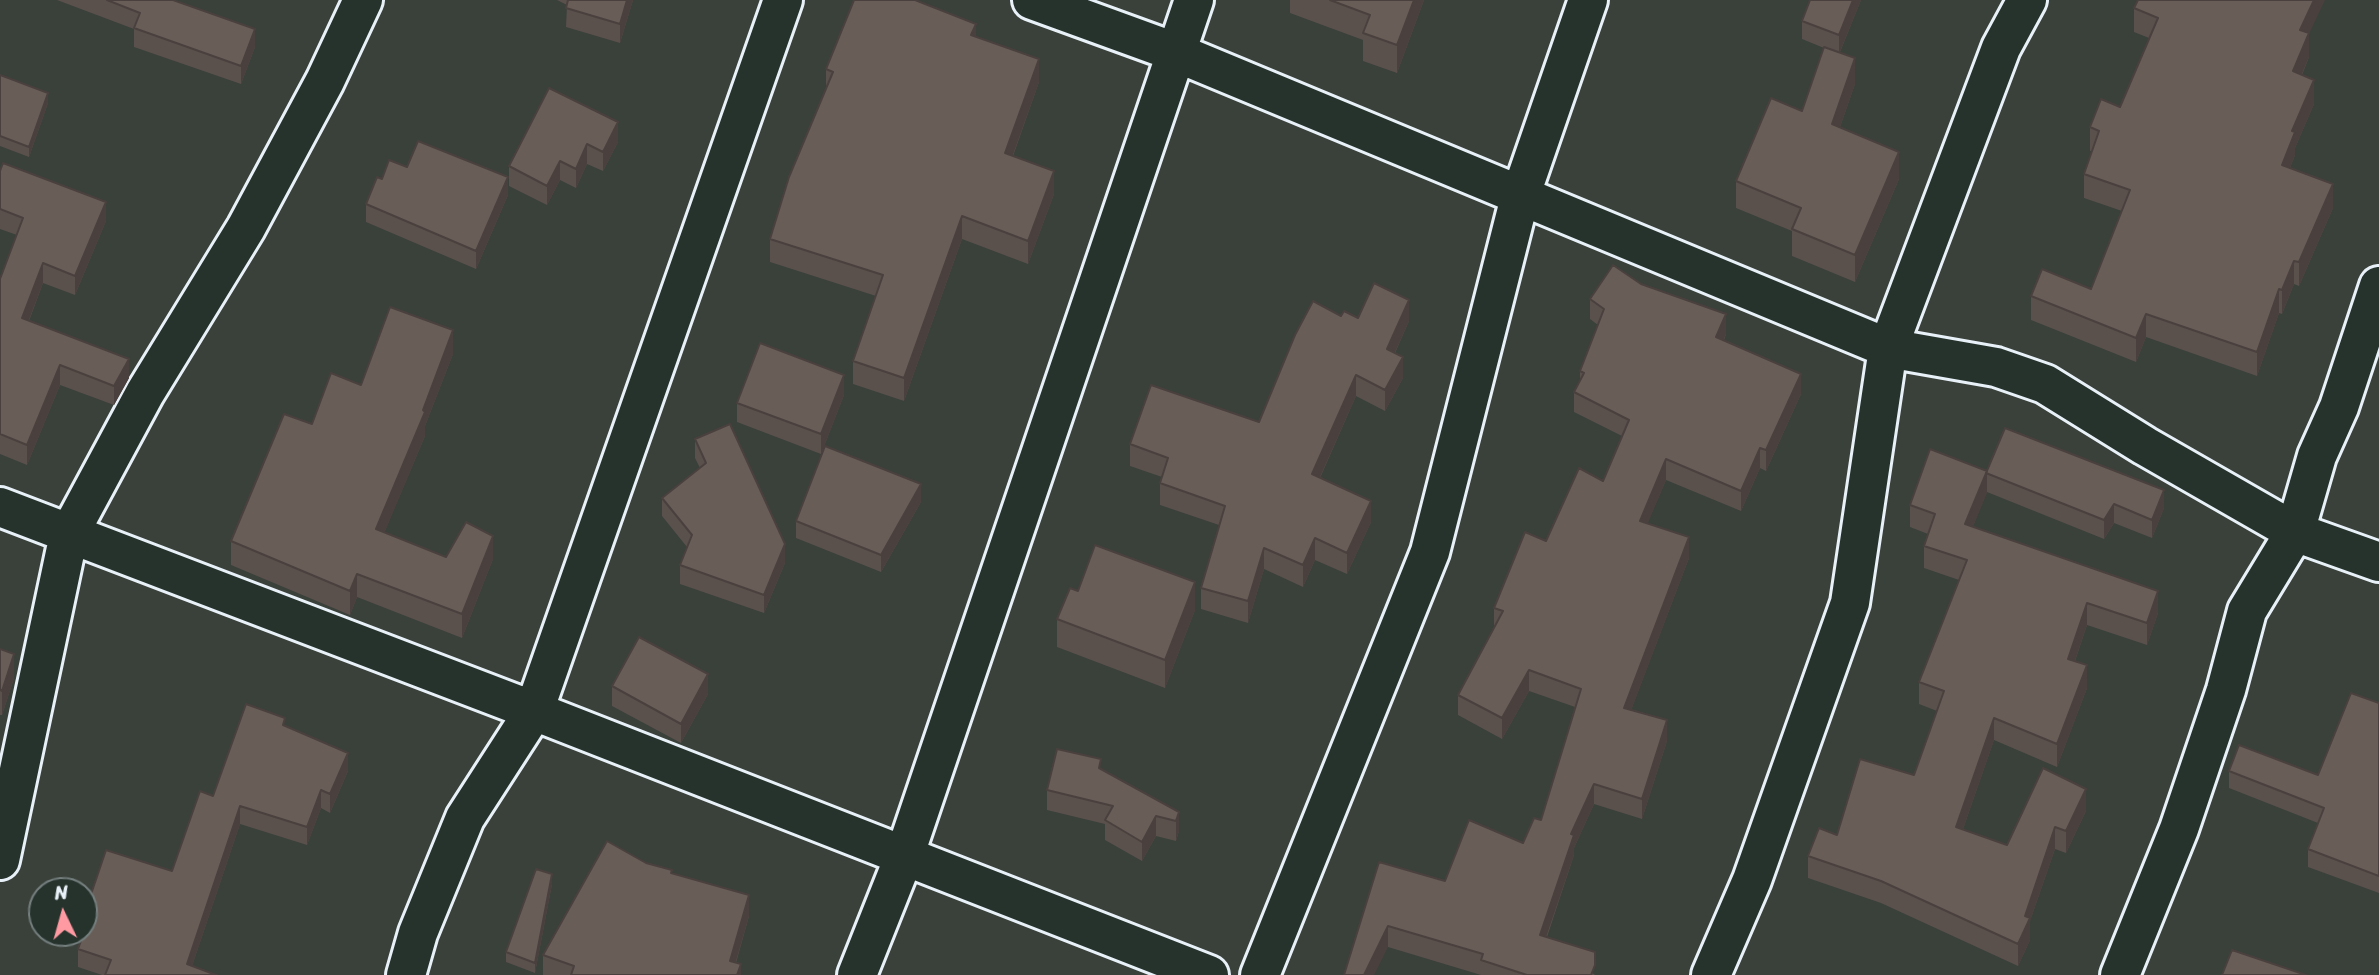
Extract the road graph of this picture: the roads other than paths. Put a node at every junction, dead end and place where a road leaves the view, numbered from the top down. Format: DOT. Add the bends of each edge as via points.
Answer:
graph roads {
  1 [pos="363,0"];
  2 [pos="783,0"];
  3 [pos="1032,0"];
  4 [pos="1194,0"];
  5 [pos="1588,0"];
  6 [pos="2026,0"];
  7 [pos="1175,52"];
  8 [pos="1520,197"];
  9 [pos="2379,286"];
  10 [pos="1888,348"];
  11 [pos="0,508"];
  12 [pos="2295,532"];
  13 [pos="69,534"];
  14 [pos="2379,562"];
  15 [pos="534,711"];
  16 [pos="904,857"];
  17 [pos="0,860"];
  18 [pos="406,975"];
  19 [pos="857,975"];
  20 [pos="1209,975"];
  21 [pos="1260,975"];
  22 [pos="1711,975"];
  23 [pos="2120,975"];
  1 -- 13 [label="street" via="246,228 145,393"];
  2 -- 15 [label="street"];
  3 -- 7 [label="street"];
  4 -- 7 [label="street"];
  5 -- 8 [label="street"];
  6 -- 10 [label="street" via="2001,48"];
  7 -- 8 [label="street"];
  7 -- 16 [label="street"];
  8 -- 10 [label="street"];
  8 -- 21 [label="street" via="1430,552"];
  9 -- 12 [label="street" via="2339,407 2317,456"];
  10 -- 12 [label="street" via="1996,367 2045,384"];
  10 -- 22 [label="street" via="1850,603 1752,880"];
  11 -- 13 [label="street"];
  12 -- 14 [label="street"];
  12 -- 23 [label="street" via="2247,611 2179,829"];
  13 -- 15 [label="street"];
  13 -- 17 [label="street"];
  15 -- 16 [label="street"];
  15 -- 18 [label="street" via="465,818 418,933"];
  16 -- 19 [label="street"];
  16 -- 20 [label="street"];
}
